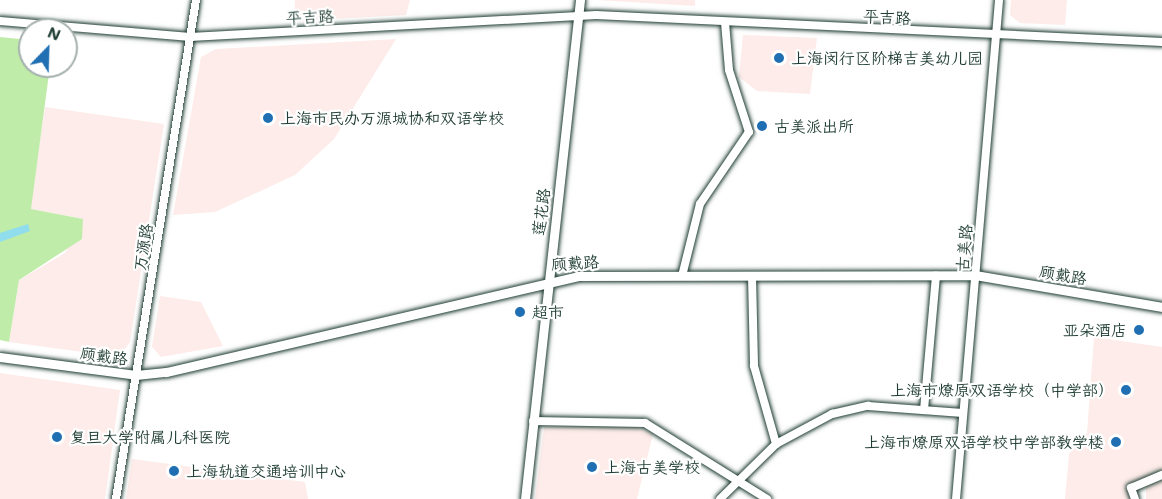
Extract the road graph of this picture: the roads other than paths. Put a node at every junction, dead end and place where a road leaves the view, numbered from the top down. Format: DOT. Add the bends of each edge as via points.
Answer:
graph roads {
  1 [pos="196,0"];
  2 [pos="580,0"];
  3 [pos="999,0"];
  4 [pos="578,15"];
  5 [pos="0,21"];
  6 [pos="725,22"];
  7 [pos="996,36"];
  8 [pos="190,37"];
  9 [pos="1162,42"];
  10 [pos="975,275"];
  11 [pos="682,276"];
  12 [pos="752,276"];
  13 [pos="936,276"];
  14 [pos="548,280"];
  15 [pos="1162,307"];
  16 [pos="0,357"];
  17 [pos="136,375"];
  18 [pos="924,410"];
  19 [pos="963,413"];
  20 [pos="533,420"];
  21 [pos="776,444"];
  22 [pos="1162,476"];
  23 [pos="736,478"];
  24 [pos="116,499"];
  25 [pos="525,499"];
  26 [pos="720,499"];
  27 [pos="767,499"];
  28 [pos="956,499"];
  29 [pos="1135,499"];
  1 -- 8 [label="street, 万源路"];
  2 -- 4 [label="main road, 莲花路"];
  3 -- 7 [label="street, 古美路"];
  4 -- 6 [label="street, 平吉路"];
  4 -- 8 [label="street, 平吉路"];
  4 -- 14 [label="main road, 莲花路"];
  5 -- 8 [label="street, 平吉路"];
  6 -- 7 [label="street, 平吉路"];
  6 -- 11 [label="street" via="729,70 749,132 700,204"];
  7 -- 9 [label="street, 平吉路"];
  7 -- 10 [label="street, 古美路"];
  8 -- 17 [label="street, 万源路"];
  10 -- 13 [label="main road, 顾戴路"];
  10 -- 15 [label="main road, 顾戴路"];
  10 -- 19 [label="street, 古美路"];
  11 -- 12 [label="main road, 顾戴路"];
  11 -- 14 [label="main road, 顾戴路"];
  12 -- 13 [label="main road, 顾戴路"];
  12 -- 21 [label="street" via="754,366"];
  13 -- 18 [label="street"];
  14 -- 17 [label="main road, 顾戴路" via="197,367"];
  14 -- 20 [label="main road, 莲花路"];
  16 -- 17 [label="main road, 顾戴路"];
  17 -- 24 [label="street, 万源路"];
  18 -- 19 [label="street"];
  18 -- 21 [label="street" via="844,410"];
  19 -- 28 [label="street, 古美路"];
  20 -- 23 [label="street" via="645,423"];
  20 -- 25 [label="main road, 莲花路"];
  21 -- 23 [label="street"];
  22 -- 29 [label="street" via="1131,488"];
  23 -- 26 [label="street"];
  23 -- 27 [label="street"];
}
